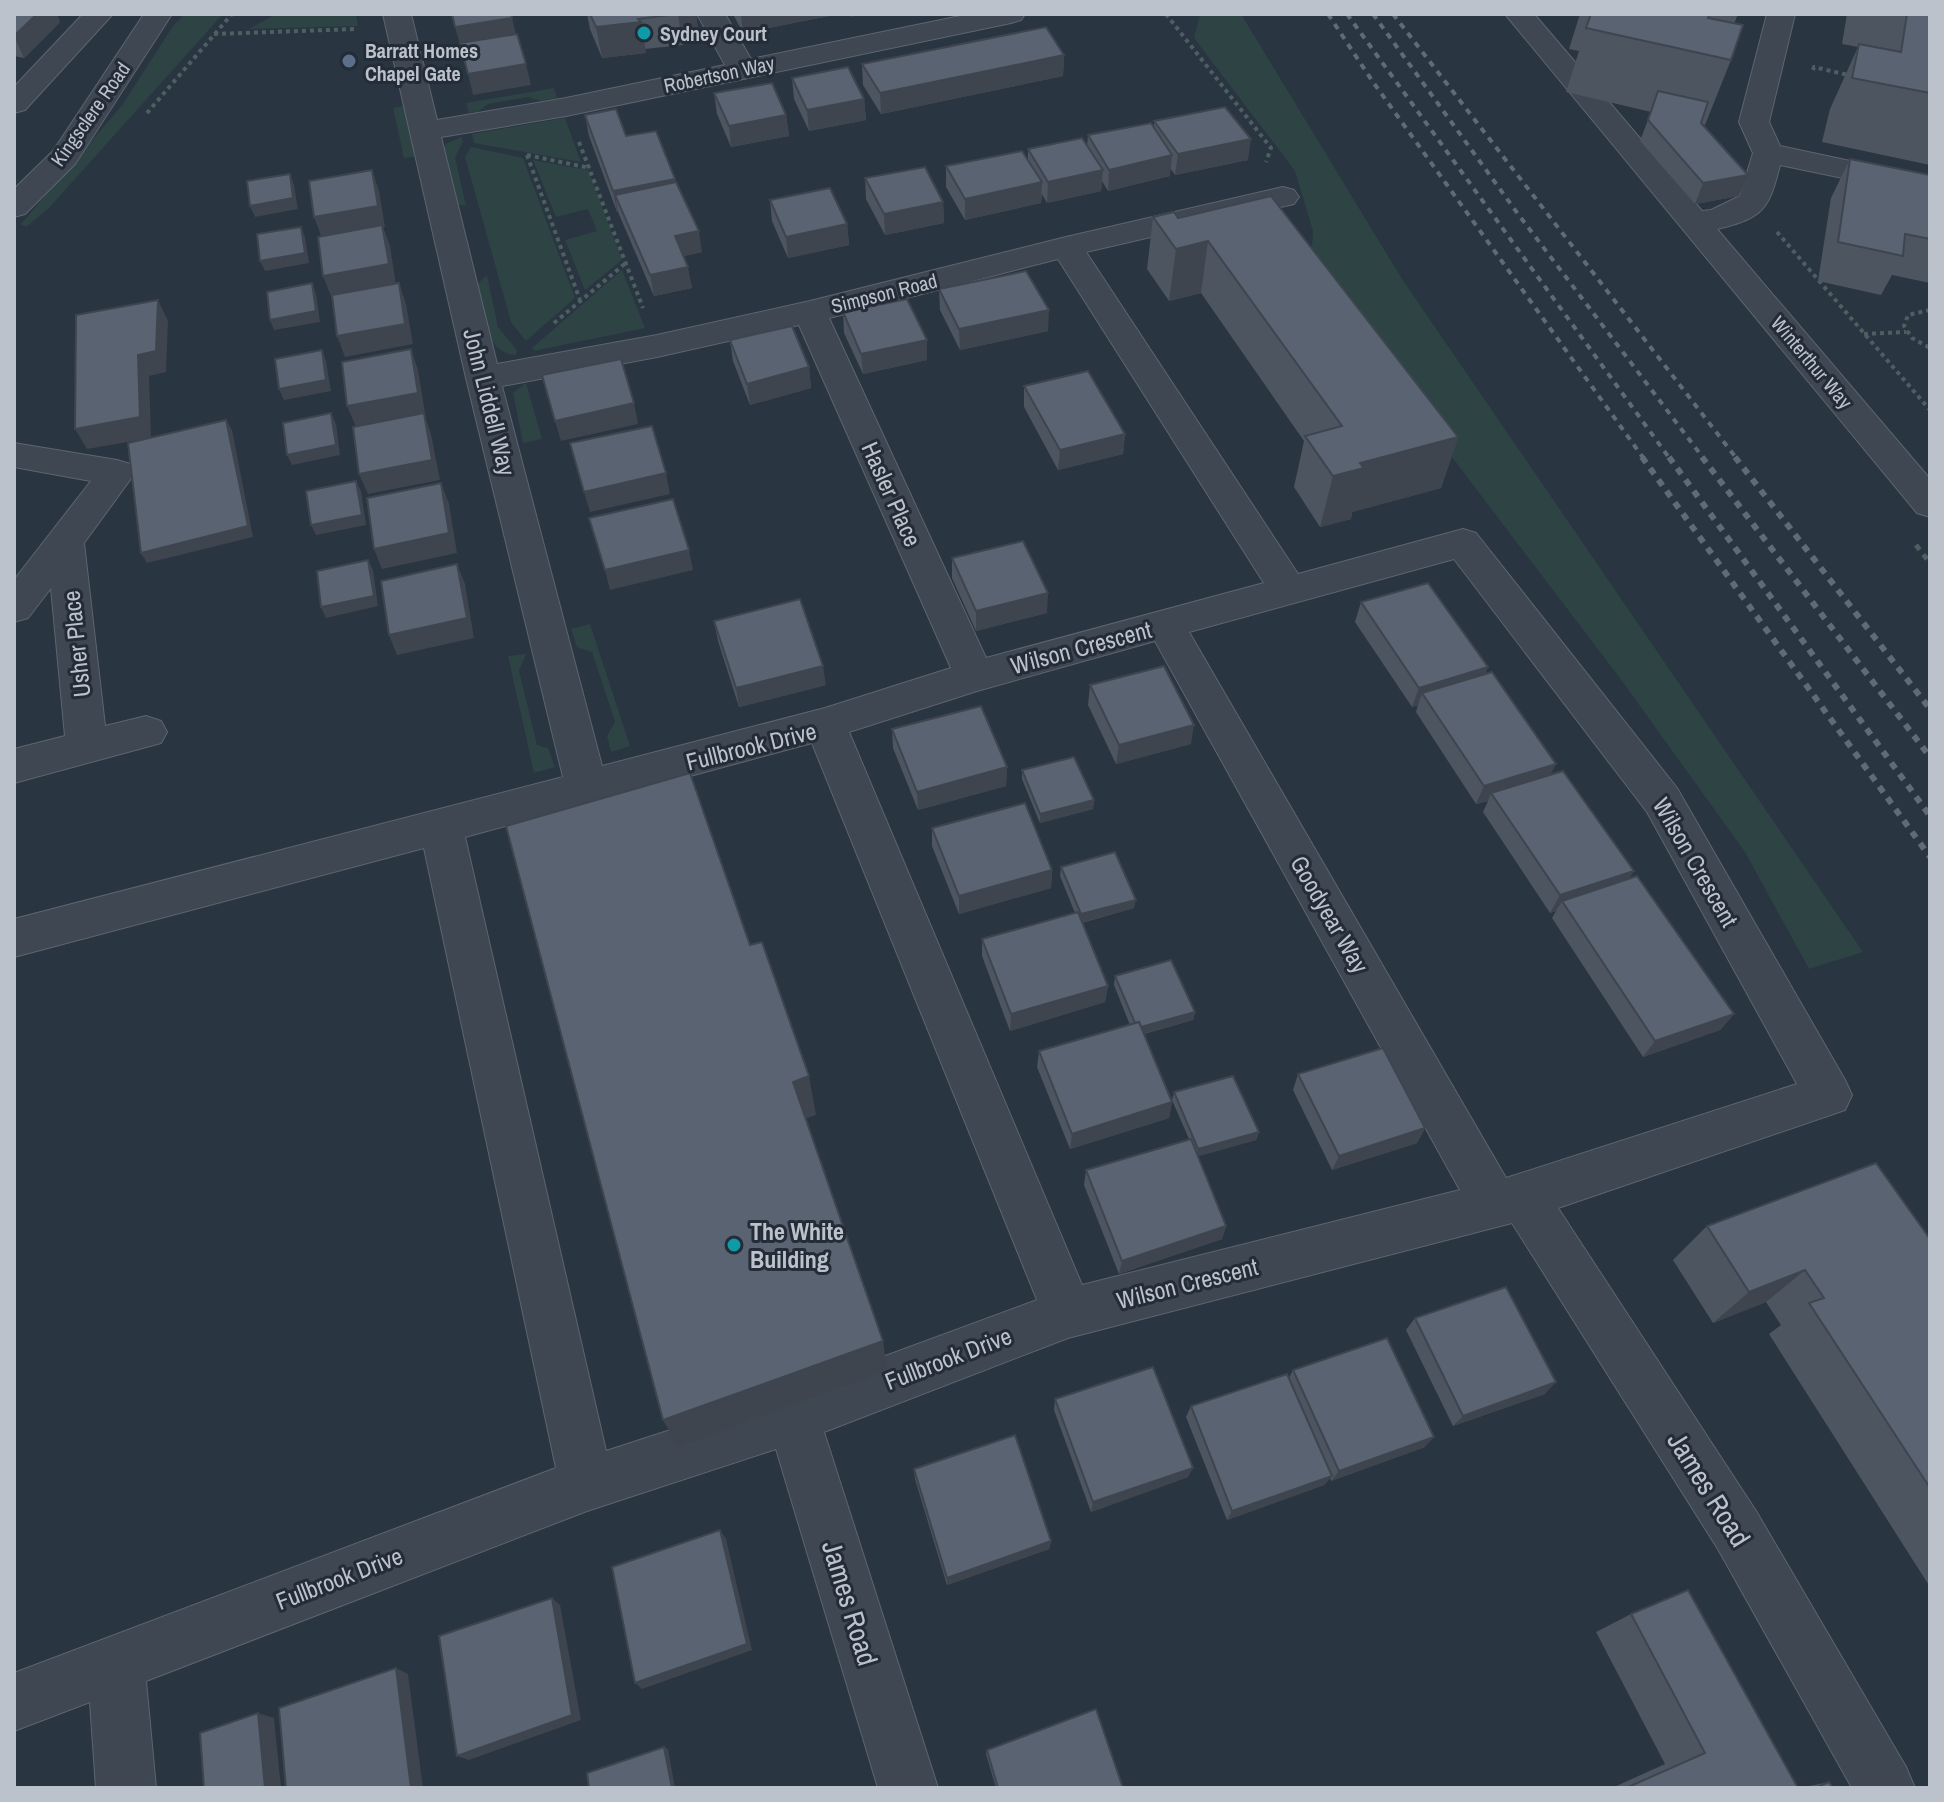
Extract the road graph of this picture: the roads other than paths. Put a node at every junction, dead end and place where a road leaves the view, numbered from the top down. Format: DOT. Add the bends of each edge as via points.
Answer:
graph roads {
  1 [pos="99,14"];
  2 [pos="158,14"];
  3 [pos="397,14"];
  4 [pos="711,14"];
  5 [pos="1011,14"];
  6 [pos="1519,14"];
  7 [pos="1781,14"];
  8 [pos="742,69"];
  9 [pos="14,104"];
  10 [pos="426,131"];
  11 [pos="1768,153"];
  12 [pos="1930,187"];
  13 [pos="1283,197"];
  14 [pos="14,207"];
  15 [pos="1692,221"];
  16 [pos="1066,247"];
  17 [pos="810,312"];
  18 [pos="483,378"];
  19 [pos="14,455"];
  20 [pos="1930,504"];
  21 [pos="65,542"];
  22 [pos="1289,591"];
  23 [pos="14,608"];
  24 [pos="1165,624"];
  25 [pos="974,676"];
  26 [pos="825,724"];
  27 [pos="146,732"];
  28 [pos="87,747"];
  29 [pos="14,766"];
  30 [pos="587,789"];
  31 [pos="441,826"];
  32 [pos="14,938"];
  33 [pos="1509,1200"];
  34 [pos="1068,1313"];
  35 [pos="793,1417"];
  36 [pos="587,1484"];
  37 [pos="116,1664"];
  38 [pos="14,1702"];
  39 [pos="126,1788"];
  40 [pos="908,1788"];
  41 [pos="1885,1788"];
  1 -- 9 [label="street"];
  2 -- 14 [label="street, Kingsclere Road" via="64,157"];
  3 -- 10 [label="street, John Liddell Way"];
  4 -- 8 [label="street"];
  5 -- 8 [label="street, Robertson Way"];
  6 -- 15 [label="street, Winterthur Way"];
  7 -- 11 [label="street" via="1754,122"];
  8 -- 10 [label="street, Robertson Way"];
  10 -- 18 [label="street, John Liddell Way"];
  11 -- 12 [label="street"];
  11 -- 15 [label="street" via="1755,200 1716,220"];
  13 -- 16 [label="street, Simpson Road"];
  15 -- 20 [label="street, Winterthur Way"];
  16 -- 17 [label="street, Simpson Road"];
  16 -- 22 [label="street"];
  17 -- 18 [label="street, Simpson Road"];
  17 -- 25 [label="street, Hasler Place"];
  18 -- 30 [label="street, John Liddell Way"];
  19 -- 21 [label="street, Usher Place" via="117,473"];
  21 -- 23 [label="street, Usher Place"];
  21 -- 28 [label="street, Usher Place"];
  22 -- 24 [label="street, Wilson Crescent"];
  22 -- 33 [label="street, Wilson Crescent" via="1463,543 1662,800 1828,1095"];
  24 -- 25 [label="street, Wilson Crescent"];
  24 -- 33 [label="street, Goodyear Way"];
  25 -- 26 [label="street, Wilson Crescent"];
  26 -- 30 [label="street, Fullbrook Drive"];
  26 -- 34 [label="street, Fullbrook Drive"];
  27 -- 28 [label="street"];
  28 -- 29 [label="street"];
  30 -- 31 [label="street, Fullbrook Drive"];
  31 -- 32 [label="street, Fullbrook Drive"];
  31 -- 36 [label="street"];
  33 -- 34 [label="street, Wilson Crescent"];
  33 -- 41 [label="street, James Road" via="1737,1530"];
  34 -- 35 [label="street, Fullbrook Drive"];
  35 -- 36 [label="street, Fullbrook Drive"];
  35 -- 40 [label="street, James Road"];
  36 -- 37 [label="street, Fullbrook Drive"];
  37 -- 38 [label="street, Fullbrook Drive"];
  37 -- 39 [label="street"];
}
